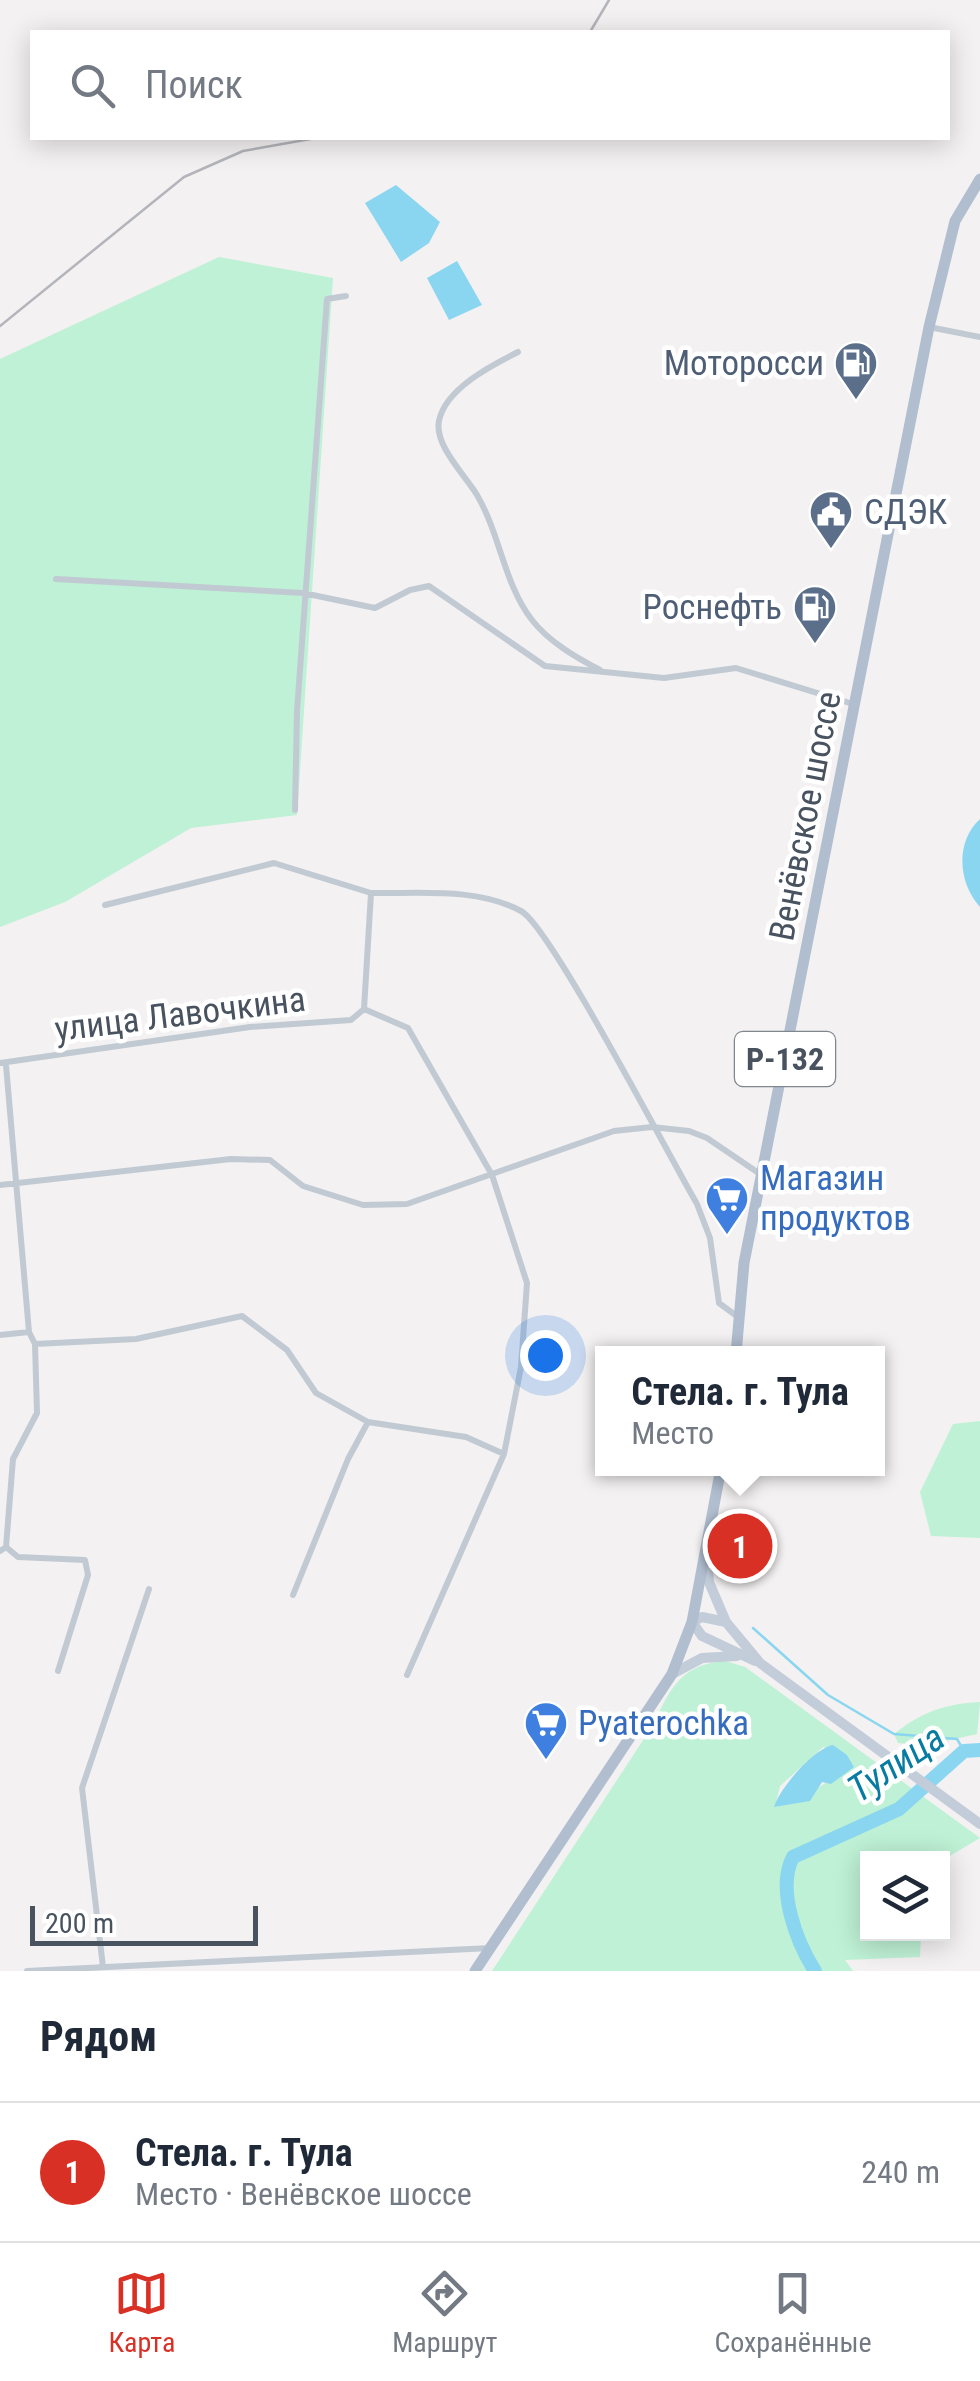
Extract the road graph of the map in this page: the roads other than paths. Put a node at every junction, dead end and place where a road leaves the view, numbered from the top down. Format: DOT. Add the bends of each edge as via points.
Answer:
graph roads {
  1 [pos="980,179"];
  2 [pos="346,296"];
  3 [pos="929,326"];
  4 [pos="980,337"];
  5 [pos="518,352"];
  6 [pos="56,579"];
  7 [pos="306,594"];
  8 [pos="606,672"];
  9 [pos="854,705"];
  10 [pos="295,810"];
  11 [pos="371,893"];
  12 [pos="105,904"];
  13 [pos="364,1009"];
  14 [pos="3,1064"];
  15 [pos="652,1127"];
  16 [pos="762,1174"];
  17 [pos="492,1176"];
  18 [pos="17,1182"];
  19 [pos="0,1184"];
  20 [pos="738,1317"];
  21 [pos="29,1332"];
  22 [pos="0,1334"];
  23 [pos="35,1344"];
  24 [pos="736,1346"];
  25 [pos="368,1422"];
  26 [pos="504,1454"];
  27 [pos="720,1476"];
  28 [pos="707,1546"];
  29 [pos="3,1549"];
  30 [pos="149,1589"];
  31 [pos="293,1595"];
  32 [pos="692,1622"];
  33 [pos="726,1622"];
  34 [pos="744,1658"];
  35 [pos="760,1664"];
  36 [pos="58,1671"];
  37 [pos="672,1674"];
  38 [pos="407,1675"];
  39 [pos="980,1824"];
  40 [pos="492,1948"];
  41 [pos="103,1968"];
  42 [pos="27,1971"];
  43 [pos="476,1971"];
  1 -- 3 [label="main road, Венёвское шоссе / Р-132" via="955,221"];
  2 -- 7 [label="street" via="327,299"];
  3 -- 4 [label="street"];
  3 -- 9 [label="main road, Венёвское шоссе / Р-132"];
  5 -- 8 [label="street" via="462,389 442,412 440,436 484,508 530,617"];
  6 -- 7 [label="street"];
  7 -- 8 [label="street" via="375,608 429,586 545,666"];
  7 -- 10 [label="street"];
  8 -- 9 [label="street" via="664,678 736,668"];
  9 -- 16 [label="main road, Венёвское шоссе / Р-132"];
  11 -- 12 [label="street" via="274,863"];
  11 -- 13 [label="street"];
  11 -- 15 [label="street" via="478,895 524,912 560,962"];
  13 -- 14 [label="street, улица Лавочкина" via="352,1020 250,1027"];
  13 -- 17 [label="street" via="408,1028"];
  14 -- 18 [label="street"];
  15 -- 16 [label="street" via="707,1138"];
  15 -- 17 [label="street" via="614,1131"];
  15 -- 20 [label="street" via="710,1238 719,1303"];
  16 -- 20 [label="main road, Венёвское шоссе / Р-132"];
  17 -- 18 [label="street" via="408,1204 363,1205 303,1186 270,1160"];
  17 -- 26 [label="street" via="527,1283 521,1367"];
  18 -- 19 [label="street"];
  18 -- 21 [label="street"];
  20 -- 24 [label="main road, Венёвское шоссе / Р-132"];
  21 -- 22 [label="street"];
  21 -- 23 [label="street"];
  23 -- 25 [label="street" via="136,1340 242,1316 288,1350 316,1392"];
  23 -- 29 [label="street" via="38,1413 13,1459"];
  25 -- 26 [label="street" via="466,1436"];
  25 -- 31 [label="street"];
  26 -- 38 [label="street"];
  27 -- 28 [label="main road"];
  28 -- 32 [label="main road"];
  28 -- 33 [label="main road" via="709,1582"];
  29 -- 36 [label="street" via="18,1557 85,1560 88,1575"];
  30 -- 41 [label="street" via="82,1788"];
  32 -- 33 [label="main road"];
  32 -- 34 [label="main road" via="702,1636"];
  32 -- 37 [label="main road"];
  33 -- 35 [label="main road"];
  34 -- 35 [label="main road"];
  34 -- 37 [label="main road" via="711,1656"];
  35 -- 39 [label="main road"];
  37 -- 40 [label="main road"];
  40 -- 41 [label="street"];
  40 -- 43 [label="main road"];
  41 -- 42 [label="street"];
}
